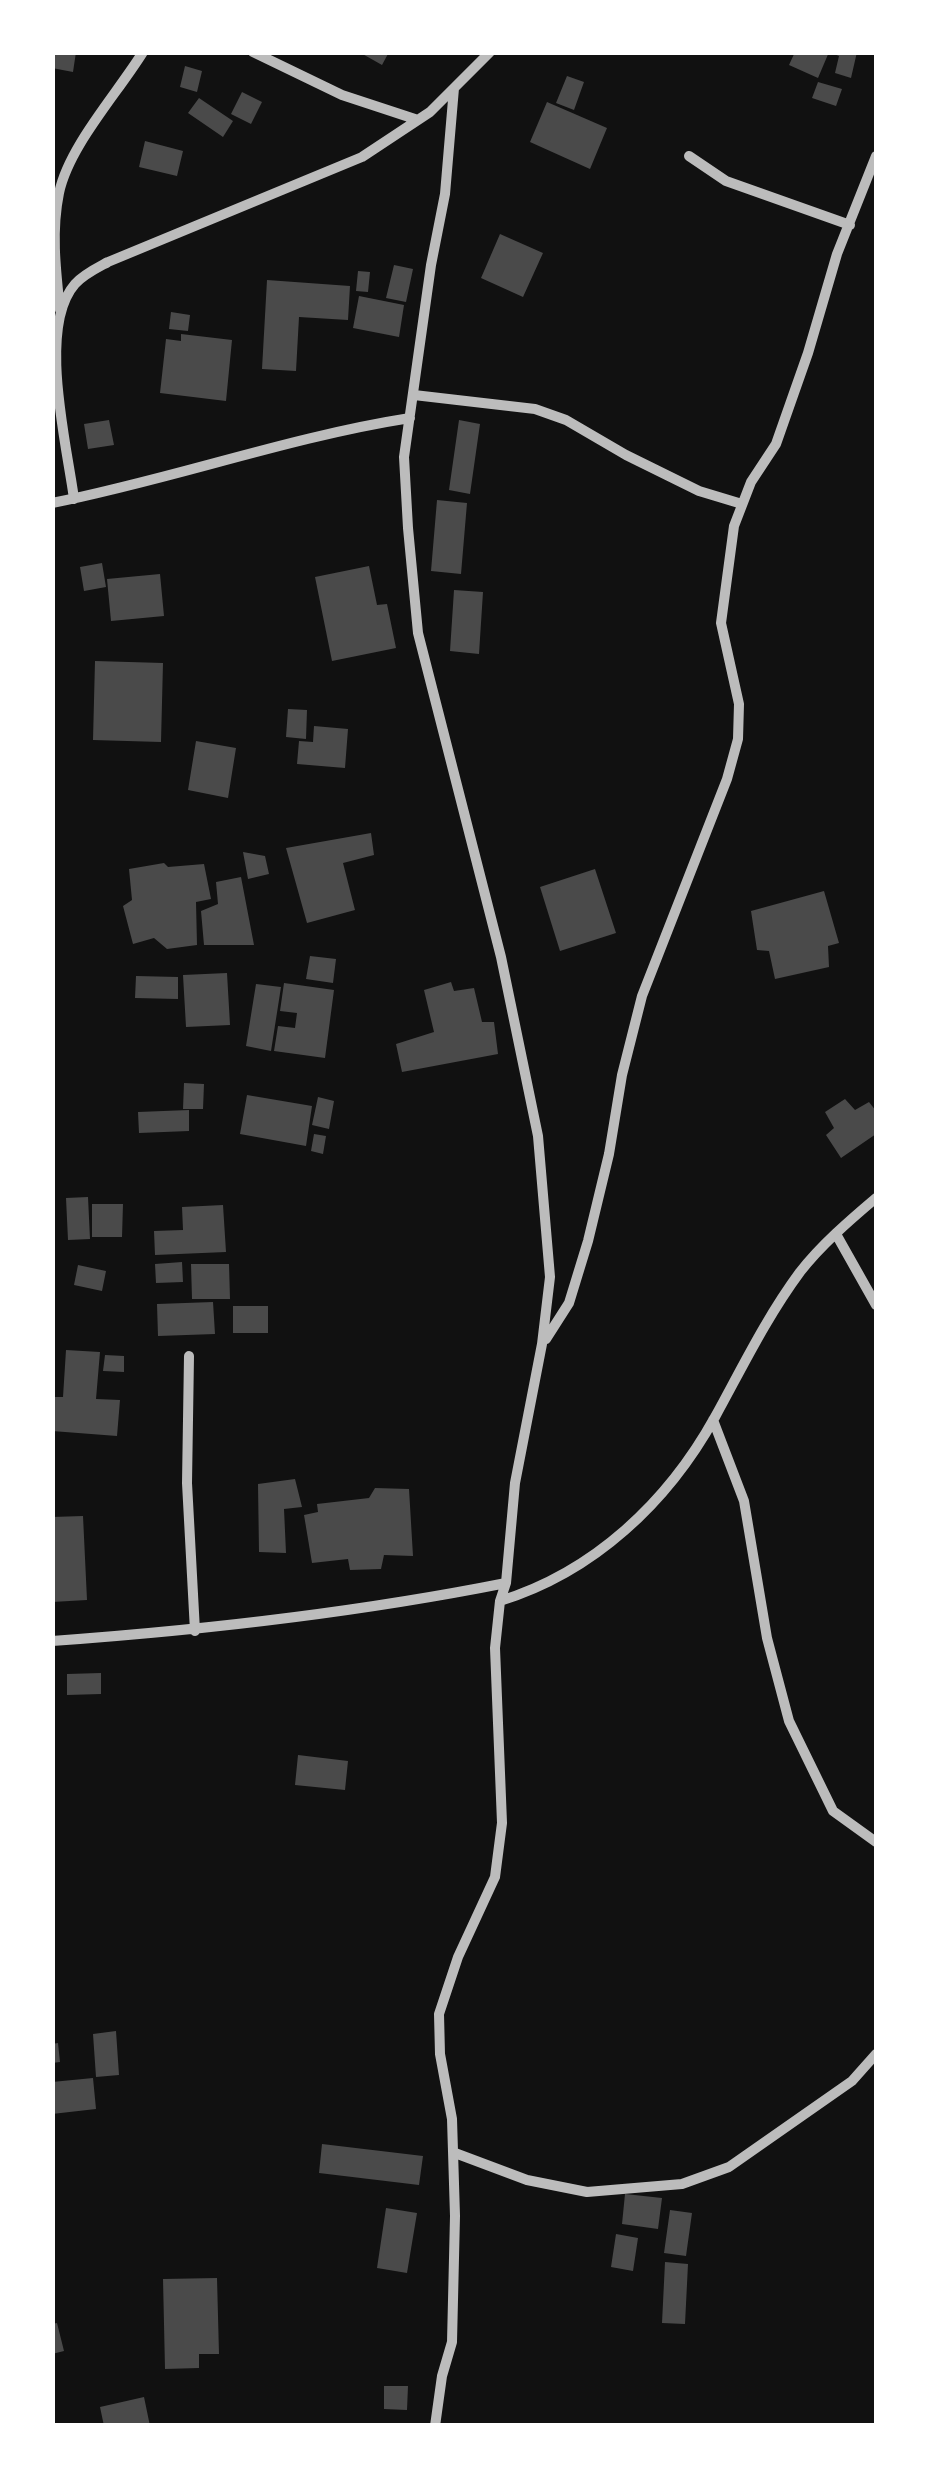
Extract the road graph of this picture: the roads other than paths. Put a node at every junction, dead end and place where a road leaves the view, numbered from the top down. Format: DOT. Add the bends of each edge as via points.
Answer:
graph roads {
  1 [pos="143,52"];
  2 [pos="253,52"];
  3 [pos="490,52"];
  4 [pos="454,88"];
  5 [pos="418,120"];
  6 [pos="689,156"];
  7 [pos="876,156"];
  8 [pos="850,224"];
  9 [pos="60,311"];
  10 [pos="414,395"];
  11 [pos="410,418"];
  12 [pos="74,498"];
  13 [pos="52,503"];
  14 [pos="742,504"];
  15 [pos="876,1198"];
  16 [pos="836,1234"];
  17 [pos="876,1305"];
  18 [pos="542,1344"];
  19 [pos="190,1356"];
  20 [pos="713,1420"];
  21 [pos="506,1584"];
  22 [pos="500,1600"];
  23 [pos="195,1631"];
  24 [pos="52,1641"];
  25 [pos="876,1842"];
  26 [pos="876,2054"];
  27 [pos="454,2153"];
  28 [pos="435,2426"];
  1 -- 9 [label="street" via="73,158 59,193 54,240"];
  2 -- 5 [label="street" via="342,95"];
  3 -- 4 [label="street"];
  4 -- 5 [label="street"];
  4 -- 10 [label="street"];
  5 -- 9 [label="street" via="362,158 108,262 74,284"];
  6 -- 8 [label="street" via="726,181"];
  7 -- 8 [label="street"];
  8 -- 14 [label="street" via="776,444"];
  9 -- 12 [label="street" via="56,366"];
  10 -- 11 [label="street"];
  10 -- 14 [label="street" via="535,409 699,491"];
  11 -- 12 [label="street" via="338,430"];
  11 -- 18 [label="street" via="404,457 418,632 501,958 538,1136 550,1277"];
  12 -- 13 [label="street"];
  14 -- 18 [label="street" via="721,623 740,704 738,739 642,996 569,1303"];
  15 -- 16 [label="street"];
  16 -- 17 [label="street"];
  16 -- 20 [label="street" via="763,1328"];
  18 -- 21 [label="street" via="523,1434"];
  19 -- 23 [label="street" via="187,1483"];
  20 -- 22 [label="street" via="622,1535 559,1577"];
  20 -- 25 [label="street" via="744,1502 789,1721 833,1811"];
  21 -- 22 [label="street"];
  21 -- 23 [label="street"];
  22 -- 27 [label="street" via="495,1648 502,1823 495,1876 439,2014"];
  23 -- 24 [label="street"];
  26 -- 27 [label="street" via="852,2081 776,2135 728,2167 682,2184 588,2192 527,2180"];
  27 -- 28 [label="street" via="452,2342"];
}
